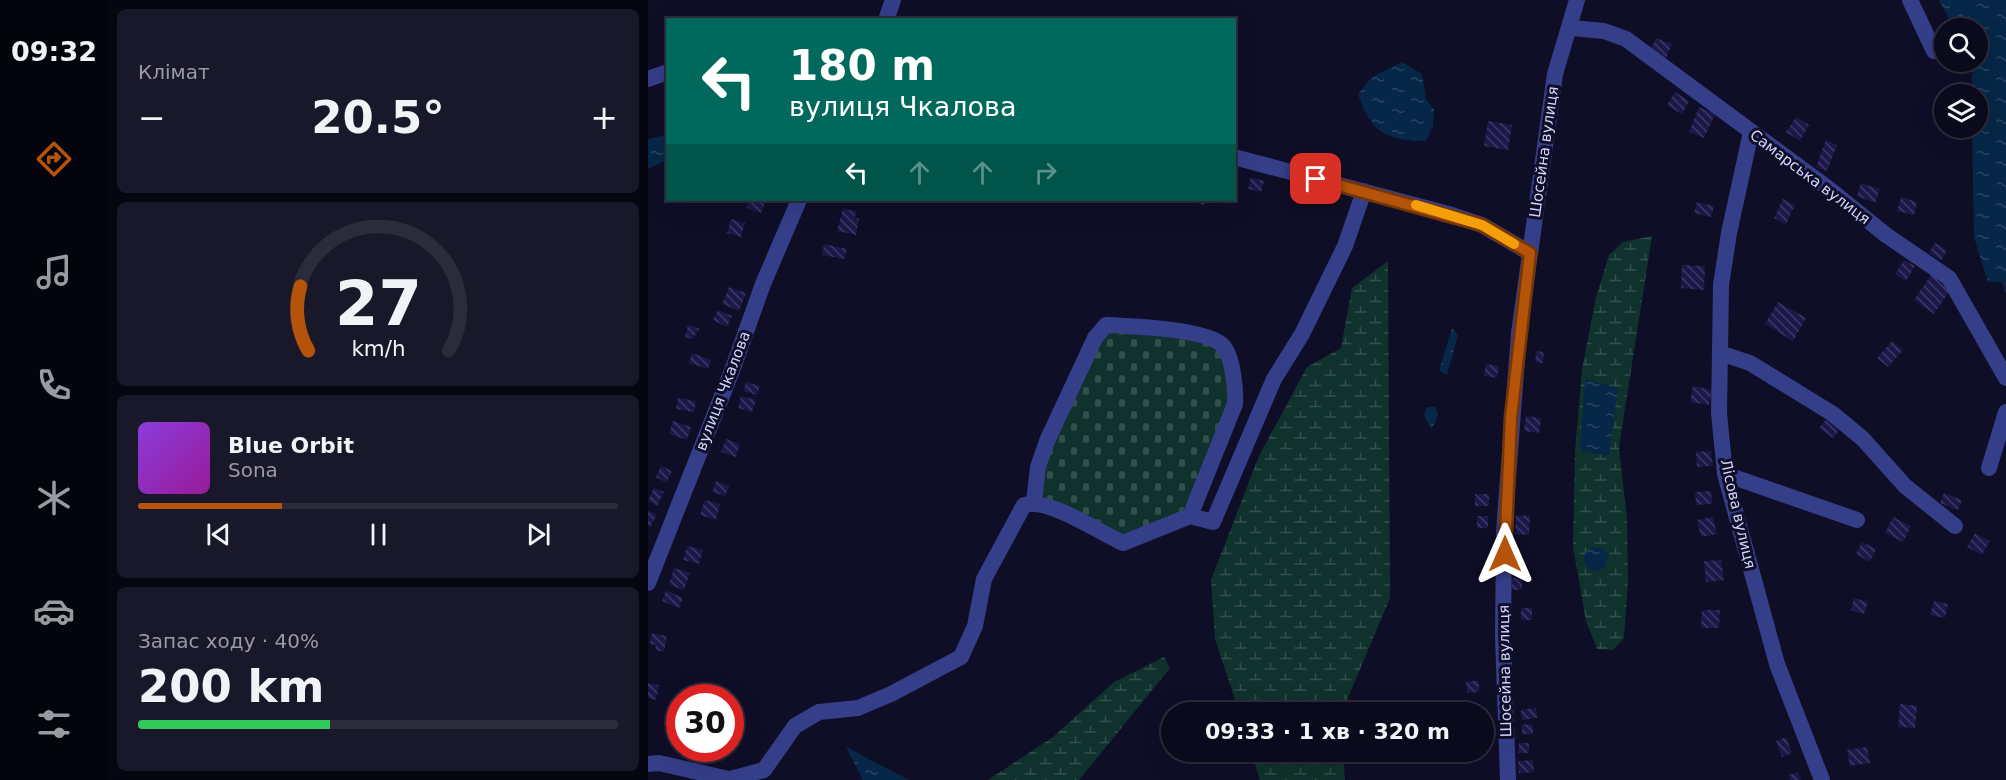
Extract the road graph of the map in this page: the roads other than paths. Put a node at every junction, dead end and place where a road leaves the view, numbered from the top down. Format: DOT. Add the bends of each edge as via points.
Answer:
graph roads {
  1 [pos="892,0"];
  2 [pos="1577,0"];
  3 [pos="1910,0"];
  4 [pos="887,18"];
  5 [pos="1571,28"];
  6 [pos="1934,51"];
  7 [pos="666,73"];
  8 [pos="648,79"];
  9 [pos="1751,132"];
  10 [pos="1236,158"];
  11 [pos="1364,191"];
  12 [pos="799,201"];
  13 [pos="1530,253"];
  14 [pos="1720,353"];
  15 [pos="2006,378"];
  16 [pos="2006,412"];
  17 [pos="1989,468"];
  18 [pos="1725,474"];
  19 [pos="1034,502"];
  20 [pos="1190,516"];
  21 [pos="1857,520"];
  22 [pos="1955,526"];
  23 [pos="648,583"];
  24 [pos="652,761"];
  25 [pos="732,779"];
  26 [pos="1508,780"];
  27 [pos="1822,780"];
  1 -- 4 [label="street"];
  2 -- 5 [label="street, Шосейна вулиця"];
  3 -- 6 [label="street"];
  5 -- 9 [label="street, Самарська вулиця" via="1604,31 1626,39"];
  5 -- 13 [label="street, Шосейна вулиця" via="1555,74"];
  7 -- 8 [label="street"];
  9 -- 14 [label="street, Лісова вулиця" via="1721,285"];
  9 -- 15 [label="street, Самарська вулиця" via="1949,278"];
  10 -- 11 [label="street"];
  11 -- 13 [label="street" via="1482,225"];
  11 -- 20 [label="street" via="1346,246 1302,334 1274,379 1213,522"];
  12 -- 23 [label="street, вулиця Чкалова"];
  13 -- 26 [label="street, Шосейна вулиця" via="1519,333 1504,531"];
  14 -- 18 [label="street, Лісова вулиця" via="1719,413"];
  14 -- 22 [label="street" via="1750,363 1833,414 1863,439 1905,486"];
  16 -- 17 [label="street"];
  18 -- 21 [label="street"];
  18 -- 27 [label="street, Лісова вулиця" via="1777,664"];
  19 -- 20 [label="street" via="1056,508 1123,543"];
  19 -- 20 [label="street" via="1038,467 1047,441 1095,338 1106,325 1134,326 1213,338 1224,346 1237,387 1235,404"];
  19 -- 25 [label="street" via="1024,505 984,579 975,626 961,657 858,708 819,712 795,726 764,770"];
  24 -- 25 [label="street"];
}
